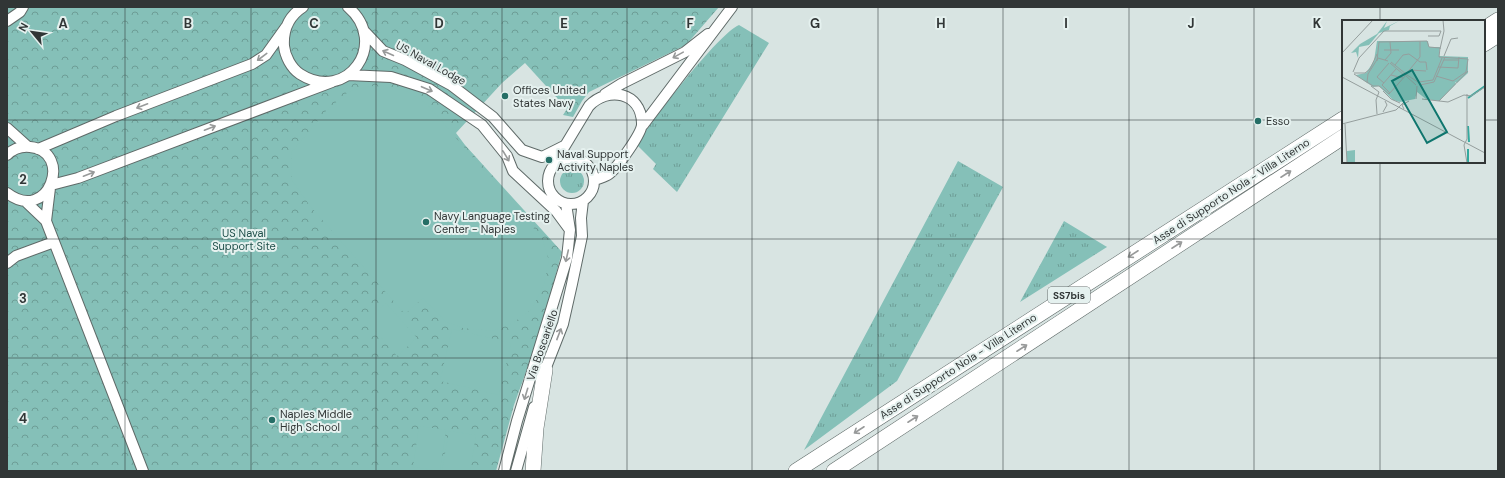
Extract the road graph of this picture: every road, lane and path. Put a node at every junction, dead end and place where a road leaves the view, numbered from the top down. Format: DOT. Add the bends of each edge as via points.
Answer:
graph roads {
  1 [pos="23,7"];
  2 [pos="348,7"];
  3 [pos="732,7"];
  4 [pos="299,8"];
  5 [pos="356,11"];
  6 [pos="1498,20"];
  7 [pos="7,21"];
  8 [pos="720,24"];
  9 [pos="286,27"];
  10 [pos="1485,28"];
  11 [pos="365,32"];
  12 [pos="1498,35"];
  13 [pos="1485,43"];
  14 [pos="348,75"];
  15 [pos="332,82"];
  16 [pos="605,94"];
  17 [pos="1342,120"];
  18 [pos="643,125"];
  19 [pos="7,128"];
  20 [pos="1342,138"];
  21 [pos="564,146"];
  22 [pos="33,147"];
  23 [pos="7,155"];
  24 [pos="554,164"];
  25 [pos="595,180"];
  26 [pos="548,186"];
  27 [pos="50,187"];
  28 [pos="533,189"];
  29 [pos="7,193"];
  30 [pos="23,201"];
  31 [pos="583,201"];
  32 [pos="566,204"];
  33 [pos="7,205"];
  34 [pos="46,221"];
  35 [pos="570,230"];
  36 [pos="54,242"];
  37 [pos="7,263"];
  38 [pos="545,370"];
  39 [pos="143,471"];
  40 [pos="504,471"];
  41 [pos="516,471"];
  42 [pos="533,471"];
  43 [pos="796,471"];
  44 [pos="834,471"];
  1 -- 7 [label="street"];
  2 -- 5 [label="street"];
  3 -- 8 [label="street"];
  4 -- 9 [label="street"];
  5 -- 11 [label="street"];
  6 -- 10 [label="highway"];
  8 -- 16 [label="street, one-way" via="685,52"];
  8 -- 18 [label="street"];
  9 -- 15 [label="street" via="285,51 290,63 308,79"];
  9 -- 22 [label="street, one-way" via="266,55 252,64"];
  11 -- 14 [label="street" via="363,56 357,67"];
  21 -- 11 [label="street, US Naval Lodge, one-way" via="542,157 522,150 493,117 451,85 383,51"];
  12 -- 13 [label="highway"];
  14 -- 15 [label="street"];
  14 -- 28 [label="street, one-way" via="391,78 429,89 482,125 507,156 513,171"];
  27 -- 15 [label="street, one-way"];
  16 -- 18 [label="street" via="621,94 633,100 641,111"];
  16 -- 21 [label="street" via="596,98 589,106"];
  17 -- 43 [label="highway, Asse di Supporto Nola - Villa Literno / SS7bis, one-way"];
  18 -- 25 [label="street" via="610,174"];
  19 -- 22 [label="street"];
  44 -- 20 [label="highway, Asse di Supporto Nola - Villa Literno / SS7bis, one-way"];
  21 -- 24 [label="street"];
  22 -- 23 [label="street" via="14,149"];
  22 -- 27 [label="street" via="50,160 54,177"];
  24 -- 25 [label="street" via="567,157 582,160 592,170"];
  24 -- 26 [label="street" via="549,172"];
  25 -- 31 [label="street" via="592,191"];
  26 -- 28 [label="street"];
  26 -- 32 [label="street" via="553,195"];
  27 -- 30 [label="street" via="39,198"];
  27 -- 34 [label="street"];
  28 -- 35 [label="street" via="556,211"];
  29 -- 30 [label="street"];
  30 -- 33 [label="street"];
  30 -- 34 [label="street"];
  31 -- 32 [label="street"];
  38 -- 31 [label="street, Via Boscariello, one-way" via="563,324 572,284 582,236"];
  32 -- 35 [label="street, Via Boscariello"];
  34 -- 36 [label="street"];
  35 -- 40 [label="street, Via Boscariello, one-way" via="567,258"];
  36 -- 37 [label="street" via="16,256"];
  36 -- 39 [label="street"];
  38 -- 41 [label="street, Via Boscariello"];
  38 -- 42 [label="highway" via="536,428"];
}
